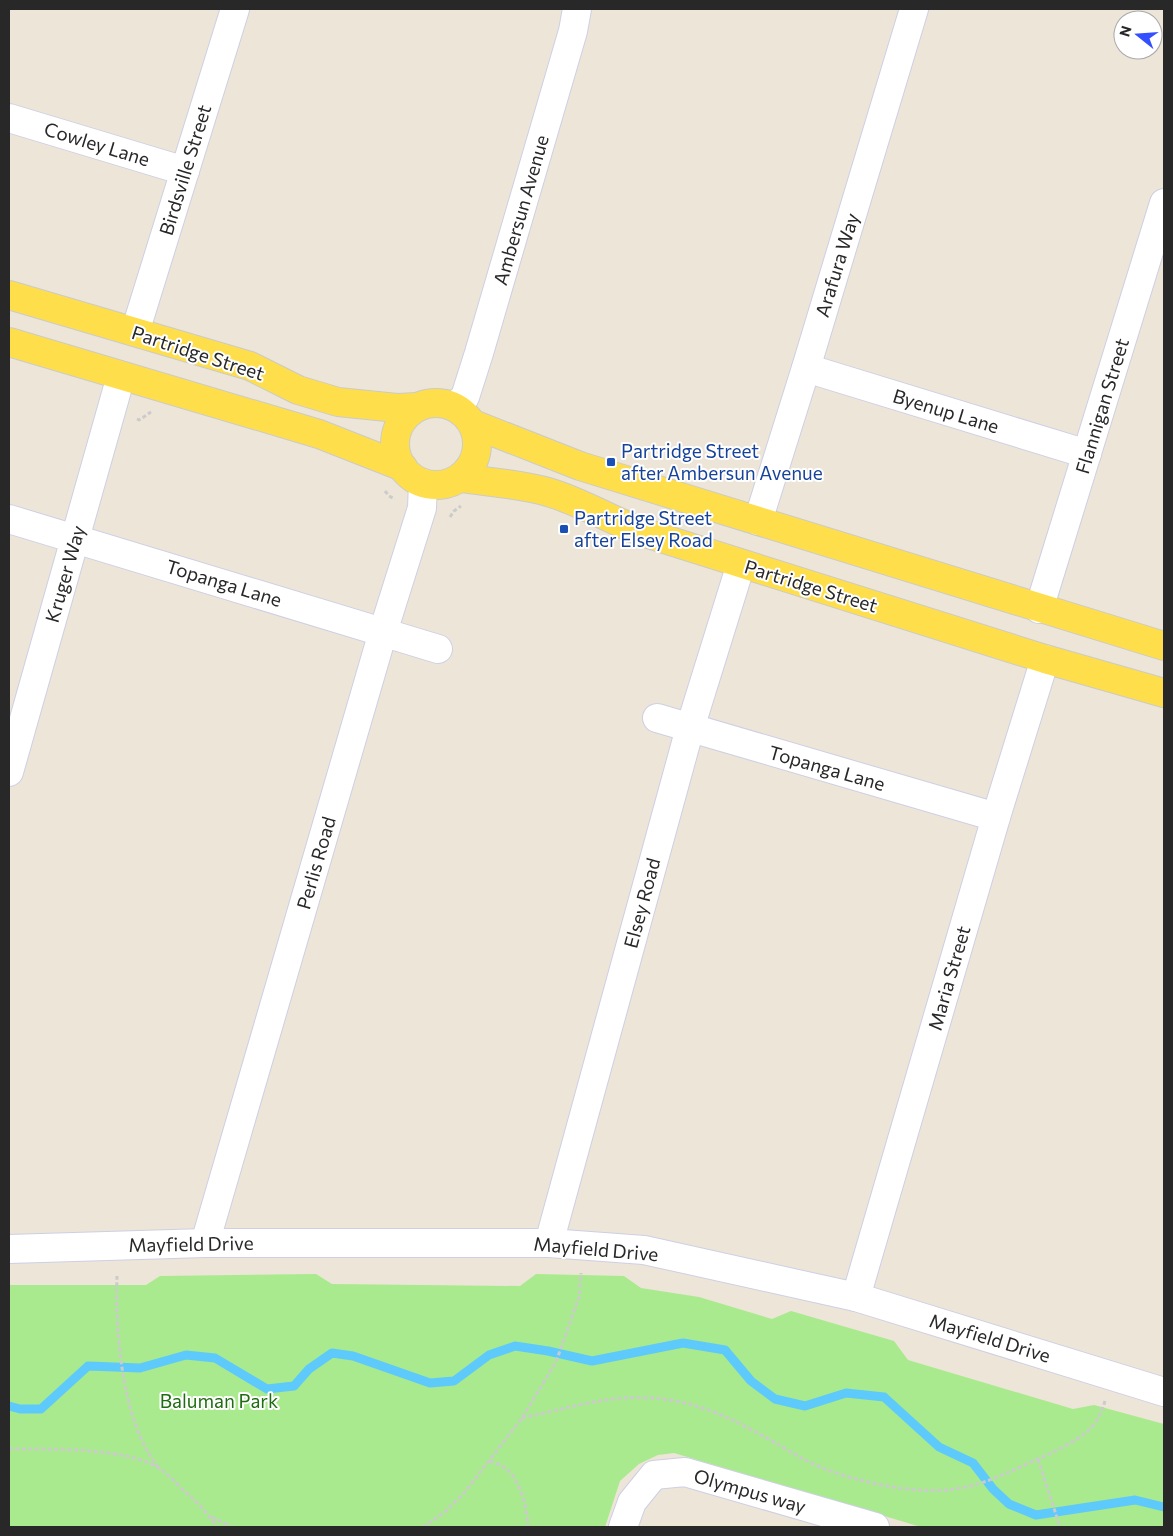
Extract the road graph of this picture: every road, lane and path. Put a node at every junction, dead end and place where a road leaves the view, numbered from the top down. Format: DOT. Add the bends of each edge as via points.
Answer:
graph roads {
  1 [pos="236,9"];
  2 [pos="577,9"];
  3 [pos="914,9"];
  4 [pos="9,118"];
  5 [pos="185,171"];
  6 [pos="1164,203"];
  7 [pos="9,296"];
  8 [pos="134,332"];
  9 [pos="9,342"];
  10 [pos="806,368"];
  11 [pos="121,376"];
  12 [pos="417,407"];
  13 [pos="464,415"];
  14 [pos="1087,454"];
  15 [pos="413,475"];
  16 [pos="460,478"];
  17 [pos="9,519"];
  18 [pos="758,521"];
  19 [pos="75,538"];
  20 [pos="741,564"];
  21 [pos="1039,609"];
  22 [pos="383,632"];
  23 [pos="1164,646"];
  24 [pos="438,649"];
  25 [pos="1045,659"];
  26 [pos="1164,693"];
  27 [pos="657,718"];
  28 [pos="690,728"];
  29 [pos="9,772"];
  30 [pos="996,817"];
  31 [pos="205,1243"];
  32 [pos="549,1243"];
  33 [pos="9,1249"];
  34 [pos="581,1266"];
  35 [pos="117,1276"];
  36 [pos="856,1297"];
  37 [pos="1162,1385"];
  38 [pos="1106,1398"];
  39 [pos="522,1418"];
  40 [pos="9,1449"];
  41 [pos="1038,1459"];
  42 [pos="490,1461"];
  43 [pos="160,1469"];
  44 [pos="211,1517"];
  45 [pos="217,1527"];
  46 [pos="232,1527"];
  47 [pos="424,1527"];
  48 [pos="528,1527"];
  49 [pos="623,1527"];
  50 [pos="875,1527"];
  51 [pos="1060,1527"];
  1 -- 5 [label="street, Birdsville Street"];
  2 -- 13 [label="street, Ambersun Avenue" via="464,397"];
  3 -- 10 [label="street, Arafura Way"];
  4 -- 5 [label="street, Cowley Lane"];
  5 -- 8 [label="street, Birdsville Street"];
  6 -- 14 [label="street, Flannigan Street"];
  7 -- 8 [label="main road, Partridge Street"];
  8 -- 12 [label="main road, Partridge Street" via="250,366 298,390 338,402"];
  9 -- 11 [label="main road"];
  10 -- 14 [label="street, Byenup Lane"];
  10 -- 18 [label="street, Arafura Way"];
  11 -- 15 [label="main road" via="319,434"];
  11 -- 19 [label="street, Kruger Way"];
  12 -- 13 [label="main road" via="438,402"];
  12 -- 15 [label="main road" via="403,419 395,437 395,450"];
  13 -- 16 [label="main road" via="476,430 478,443 470,468"];
  13 -- 18 [label="main road" via="580,466"];
  14 -- 21 [label="street, Flannigan Street"];
  15 -- 16 [label="main road" via="442,485"];
  15 -- 22 [label="street, Perlis Road" via="422,508"];
  16 -- 20 [label="main road, Partridge Street" via="546,492 618,523"];
  17 -- 19 [label="street, Topanga Lane"];
  18 -- 21 [label="main road"];
  19 -- 22 [label="street, Topanga Lane"];
  19 -- 29 [label="street, Kruger Way"];
  20 -- 25 [label="main road, Partridge Street"];
  20 -- 28 [label="street, Elsey Road"];
  21 -- 23 [label="main road"];
  22 -- 24 [label="street, Topanga Lane"];
  22 -- 31 [label="street, Perlis Road"];
  25 -- 26 [label="main road, Partridge Street"];
  25 -- 30 [label="street, Maria Street"];
  27 -- 28 [label="street, Topanga Lane"];
  28 -- 30 [label="street, Topanga Lane"];
  28 -- 32 [label="street, Elsey Road"];
  30 -- 36 [label="street, Maria Street"];
  31 -- 32 [label="street, Mayfield Drive"];
  31 -- 33 [label="street, Mayfield Drive"];
  32 -- 36 [label="street, Mayfield Drive" via="644,1250"];
  34 -- 39 [label="path" via="579,1297 556,1362"];
  35 -- 43 [label="path" via="116,1313 133,1416 141,1441"];
  36 -- 37 [label="street, Mayfield Drive"];
  38 -- 41 [label="path" via="1102,1413 1091,1428"];
  39 -- 41 [label="path" via="594,1400 632,1396 673,1400 733,1420 812,1463 864,1481 912,1489 970,1486"];
  39 -- 42 [label="path"];
  40 -- 43 [label="path" via="98,1452 144,1461"];
  41 -- 51 [label="path"];
  42 -- 47 [label="path" via="451,1506"];
  42 -- 48 [label="path" via="506,1469 516,1481"];
  43 -- 44 [label="path"];
  44 -- 45 [label="path"];
  44 -- 46 [label="path"];
  49 -- 50 [label="street, Olympus way" via="632,1502 654,1475 685,1472"];
}
